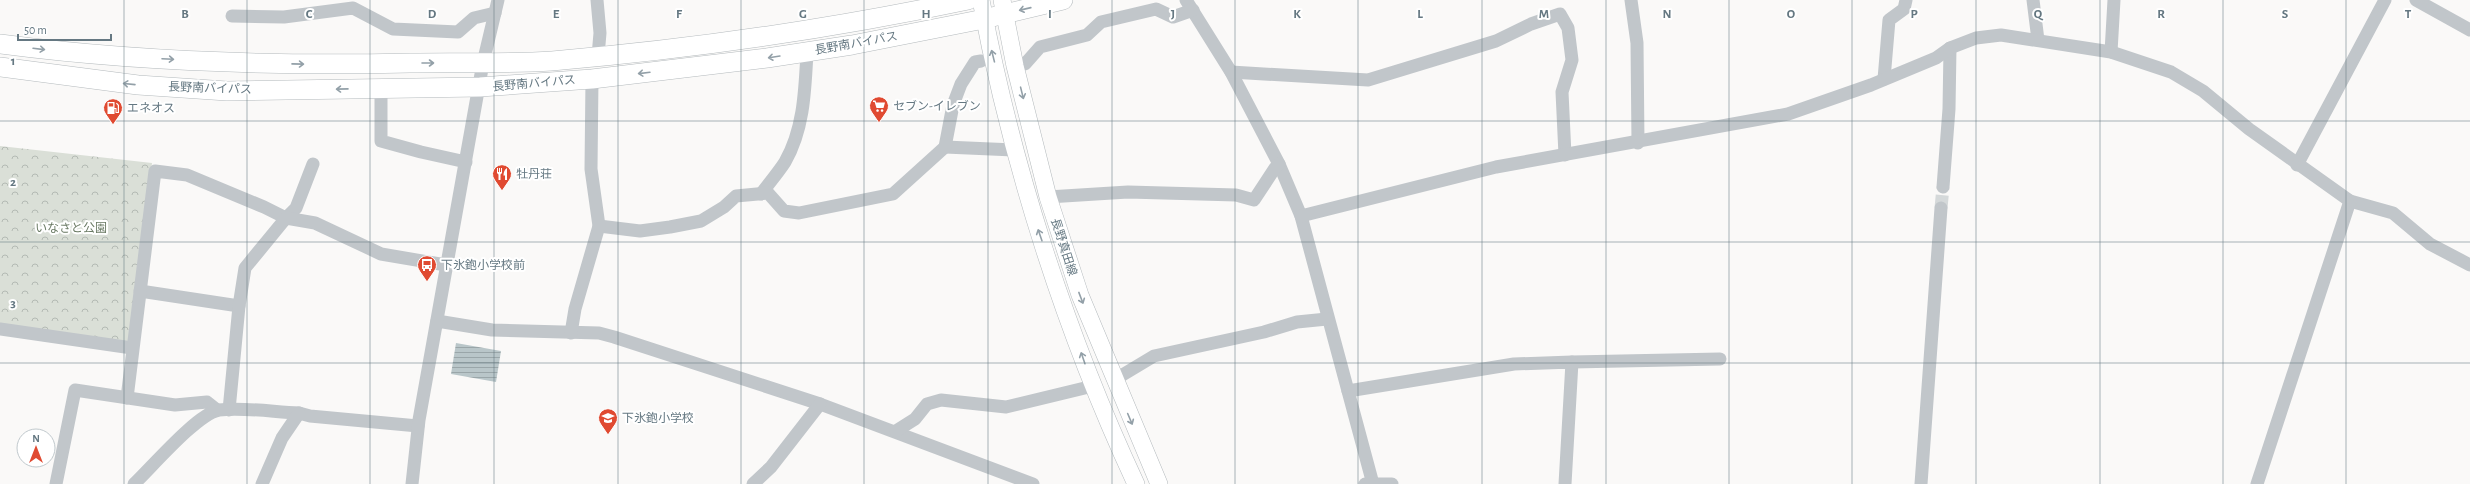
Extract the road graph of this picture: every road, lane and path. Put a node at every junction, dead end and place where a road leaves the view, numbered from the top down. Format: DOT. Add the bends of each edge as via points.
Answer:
graph roads {
  1 [pos="597,0"];
  2 [pos="968,0"];
  3 [pos="981,0"];
  4 [pos="1063,0"];
  5 [pos="1631,0"];
  6 [pos="1906,0"];
  7 [pos="2033,0"];
  8 [pos="2114,0"];
  9 [pos="2385,0"];
  10 [pos="2416,0"];
  11 [pos="352,4"];
  12 [pos="1190,5"];
  13 [pos="497,6"];
  14 [pos="1004,7"];
  15 [pos="232,16"];
  16 [pos="984,19"];
  17 [pos="2470,30"];
  18 [pos="2038,40"];
  19 [pos="0,44"];
  20 [pos="1950,48"];
  21 [pos="807,52"];
  22 [pos="2111,52"];
  23 [pos="598,56"];
  24 [pos="981,61"];
  25 [pos="483,63"];
  26 [pos="1015,66"];
  27 [pos="0,67"];
  28 [pos="1231,72"];
  29 [pos="592,79"];
  30 [pos="1884,79"];
  31 [pos="381,88"];
  32 [pos="480,88"];
  33 [pos="1638,143"];
  34 [pos="945,147"];
  35 [pos="1014,150"];
  36 [pos="1565,154"];
  37 [pos="466,162"];
  38 [pos="312,164"];
  39 [pos="1279,164"];
  40 [pos="2297,165"];
  41 [pos="1943,186"];
  42 [pos="761,194"];
  43 [pos="1048,198"];
  44 [pos="2350,201"];
  45 [pos="1941,208"];
  46 [pos="1301,216"];
  47 [pos="286,218"];
  48 [pos="599,226"];
  49 [pos="446,265"];
  50 [pos="2470,265"];
  51 [pos="140,291"];
  52 [pos="239,306"];
  53 [pos="1327,320"];
  54 [pos="437,321"];
  55 [pos="0,329"];
  56 [pos="572,333"];
  57 [pos="132,348"];
  58 [pos="1720,359"];
  59 [pos="1572,362"];
  60 [pos="1114,380"];
  61 [pos="1093,386"];
  62 [pos="1348,391"];
  63 [pos="127,398"];
  64 [pos="820,404"];
  65 [pos="223,410"];
  66 [pos="299,412"];
  67 [pos="418,426"];
  68 [pos="896,431"];
  69 [pos="56,484"];
  70 [pos="134,484"];
  71 [pos="262,484"];
  72 [pos="412,484"];
  73 [pos="753,484"];
  74 [pos="1033,484"];
  75 [pos="1136,484"];
  76 [pos="1159,484"];
  77 [pos="1370,484"];
  78 [pos="1392,484"];
  79 [pos="1565,484"];
  80 [pos="1921,484"];
  81 [pos="2257,484"];
  1 -- 23 [label="street" via="600,33"];
  2 -- 23 [label="highway, 長野南バイパス" via="747,39 650,53"];
  3 -- 16 [label="main road, 長野真田線"];
  4 -- 14 [label="highway, 長野南バイパス, one-way"];
  5 -- 33 [label="street" via="1637,43"];
  6 -- 30 [label="street" via="1904,9 1889,20"];
  7 -- 18 [label="street"];
  8 -- 22 [label="street"];
  9 -- 40 [label="street"];
  10 -- 17 [label="street"];
  11 -- 13 [label="street" via="393,30 458,32 474,18"];
  11 -- 15 [label="street" via="284,17"];
  12 -- 26 [label="street" via="1173,17 1156,9 1101,22 1087,35 1040,47 1025,64"];
  12 -- 28 [label="street"];
  13 -- 25 [label="street"];
  14 -- 16 [label="highway, 長野南バイパス"];
  14 -- 26 [label="main road, 長野真田線"];
  16 -- 21 [label="highway, 長野南バイパス"];
  35 -- 16 [label="main road, 長野真田線, one-way"];
  18 -- 20 [label="street" via="2001,35 1976,38"];
  18 -- 22 [label="street"];
  19 -- 25 [label="highway, 長野南バイパス, one-way" via="58,52 236,63"];
  20 -- 30 [label="street" via="1936,58"];
  20 -- 41 [label="street" via="1949,109"];
  21 -- 29 [label="highway, 長野南バイパス, one-way"];
  21 -- 42 [label="street" via="804,100 795,142 784,163"];
  22 -- 40 [label="street" via="2171,72 2196,87"];
  23 -- 25 [label="highway, 長野南バイパス" via="550,61"];
  24 -- 34 [label="street" via="974,62 961,84 953,105"];
  25 -- 32 [label="street"];
  26 -- 43 [label="main road, 長野真田線, one-way"];
  31 -- 27 [label="highway, 長野南バイパス, one-way" via="227,91 138,85"];
  28 -- 36 [label="street" via="1368,80 1496,41 1530,24 1560,14 1568,28 1572,60 1562,92"];
  28 -- 39 [label="street"];
  29 -- 32 [label="highway, 長野南バイパス"];
  29 -- 48 [label="street" via="591,169"];
  30 -- 33 [label="street" via="1788,114"];
  31 -- 32 [label="highway, 長野南バイパス"];
  31 -- 37 [label="street" via="381,140"];
  32 -- 37 [label="street"];
  33 -- 36 [label="street"];
  34 -- 35 [label="street"];
  34 -- 42 [label="street" via="893,194 799,213 784,211 768,193"];
  61 -- 35 [label="main road, 長野真田線, one-way" via="1030,205"];
  36 -- 46 [label="street" via="1496,167"];
  37 -- 49 [label="street"];
  38 -- 47 [label="street" via="296,208"];
  39 -- 43 [label="street" via="1254,200 1236,195 1149,192"];
  39 -- 46 [label="street"];
  40 -- 44 [label="street"];
  42 -- 48 [label="street" via="736,196 701,221 640,231"];
  43 -- 60 [label="main road, 長野真田線, one-way" via="1080,295"];
  44 -- 50 [label="street" via="2393,213 2430,244"];
  44 -- 81 [label="street"];
  45 -- 80 [label="street"];
  46 -- 53 [label="street"];
  47 -- 49 [label="street" via="314,223 381,254"];
  47 -- 51 [label="street" via="187,175 155,171"];
  47 -- 52 [label="street" via="245,268"];
  48 -- 56 [label="street"];
  49 -- 54 [label="street"];
  51 -- 52 [label="street"];
  51 -- 57 [label="street"];
  52 -- 65 [label="street"];
  53 -- 60 [label="street" via="1297,322 1264,332 1154,356"];
  53 -- 62 [label="street"];
  54 -- 56 [label="street" via="492,330"];
  54 -- 67 [label="street"];
  55 -- 57 [label="street"];
  56 -- 64 [label="street" via="599,333 614,337"];
  57 -- 63 [label="street"];
  58 -- 59 [label="street"];
  59 -- 62 [label="street" via="1514,364"];
  59 -- 79 [label="street"];
  60 -- 76 [label="main road, 長野真田線, one-way"];
  61 -- 68 [label="street" via="1006,407 941,400 927,404 916,419"];
  61 -- 75 [label="main road, 長野真田線"];
  62 -- 77 [label="street"];
  63 -- 65 [label="street" via="175,405 207,402"];
  63 -- 69 [label="street" via="75,390"];
  64 -- 68 [label="street"];
  64 -- 73 [label="street" via="771,467"];
  65 -- 66 [label="street"];
  65 -- 70 [label="street" via="180,435 165,454"];
  66 -- 67 [label="street" via="310,416"];
  66 -- 71 [label="street" via="282,438"];
  67 -- 72 [label="street"];
  68 -- 74 [label="street"];
  77 -- 78 [label="street"];
}
